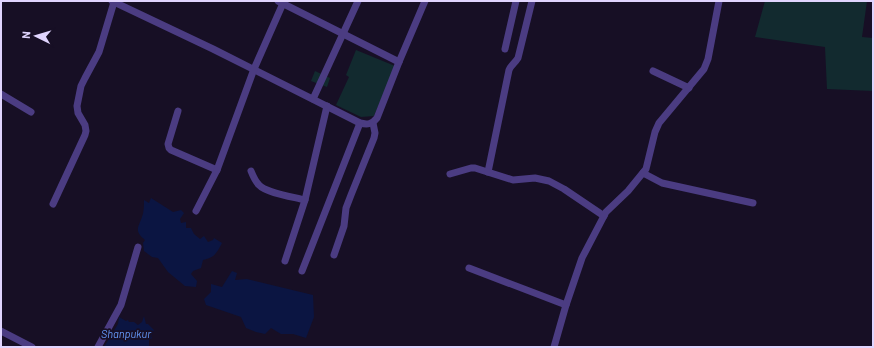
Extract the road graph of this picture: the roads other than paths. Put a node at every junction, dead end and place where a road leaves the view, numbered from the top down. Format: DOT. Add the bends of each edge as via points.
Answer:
graph roads {
  1 [pos="358,1"];
  2 [pos="425,1"];
  3 [pos="516,1"];
  4 [pos="532,1"];
  5 [pos="719,1"];
  6 [pos="113,2"];
  7 [pos="282,2"];
  8 [pos="344,34"];
  9 [pos="505,49"];
  10 [pos="399,62"];
  11 [pos="254,69"];
  12 [pos="653,71"];
  13 [pos="689,88"];
  14 [pos="1,94"];
  15 [pos="313,99"];
  16 [pos="327,106"];
  17 [pos="178,111"];
  18 [pos="31,112"];
  19 [pos="360,123"];
  20 [pos="373,123"];
  21 [pos="217,170"];
  22 [pos="251,171"];
  23 [pos="488,172"];
  24 [pos="643,172"];
  25 [pos="450,174"];
  26 [pos="305,200"];
  27 [pos="753,202"];
  28 [pos="52,204"];
  29 [pos="196,211"];
  30 [pos="604,216"];
  31 [pos="138,247"];
  32 [pos="334,255"];
  33 [pos="285,260"];
  34 [pos="469,268"];
  35 [pos="302,271"];
  36 [pos="566,305"];
  37 [pos="1,331"];
  38 [pos="32,347"];
  39 [pos="98,347"];
  40 [pos="554,347"];
  1 -- 8 [label="street"];
  2 -- 10 [label="street"];
  3 -- 9 [label="street"];
  4 -- 23 [label="street" via="518,58 509,70"];
  5 -- 13 [label="street" via="706,64"];
  6 -- 11 [label="street"];
  6 -- 28 [label="street" via="100,52 81,86 78,113 86,128 85,135"];
  7 -- 8 [label="street"];
  7 -- 11 [label="street"];
  8 -- 10 [label="street"];
  8 -- 15 [label="street"];
  10 -- 20 [label="street"];
  11 -- 15 [label="street"];
  11 -- 21 [label="street"];
  12 -- 13 [label="street"];
  13 -- 24 [label="street" via="659,123"];
  14 -- 18 [label="street"];
  15 -- 16 [label="street"];
  16 -- 19 [label="street"];
  16 -- 26 [label="street"];
  17 -- 21 [label="street" via="169,148"];
  19 -- 20 [label="street"];
  19 -- 35 [label="street"];
  20 -- 32 [label="street" via="374,138 346,208 344,226"];
  21 -- 29 [label="street"];
  22 -- 26 [label="street" via="256,181 266,190"];
  23 -- 25 [label="street" via="471,168"];
  23 -- 30 [label="street" via="513,180 535,178 549,181"];
  24 -- 27 [label="street" via="662,183"];
  24 -- 30 [label="street"];
  26 -- 33 [label="street"];
  30 -- 36 [label="street" via="582,258"];
  31 -- 39 [label="street" via="122,305"];
  34 -- 36 [label="street"];
  36 -- 40 [label="street"];
  37 -- 38 [label="street"];
}
